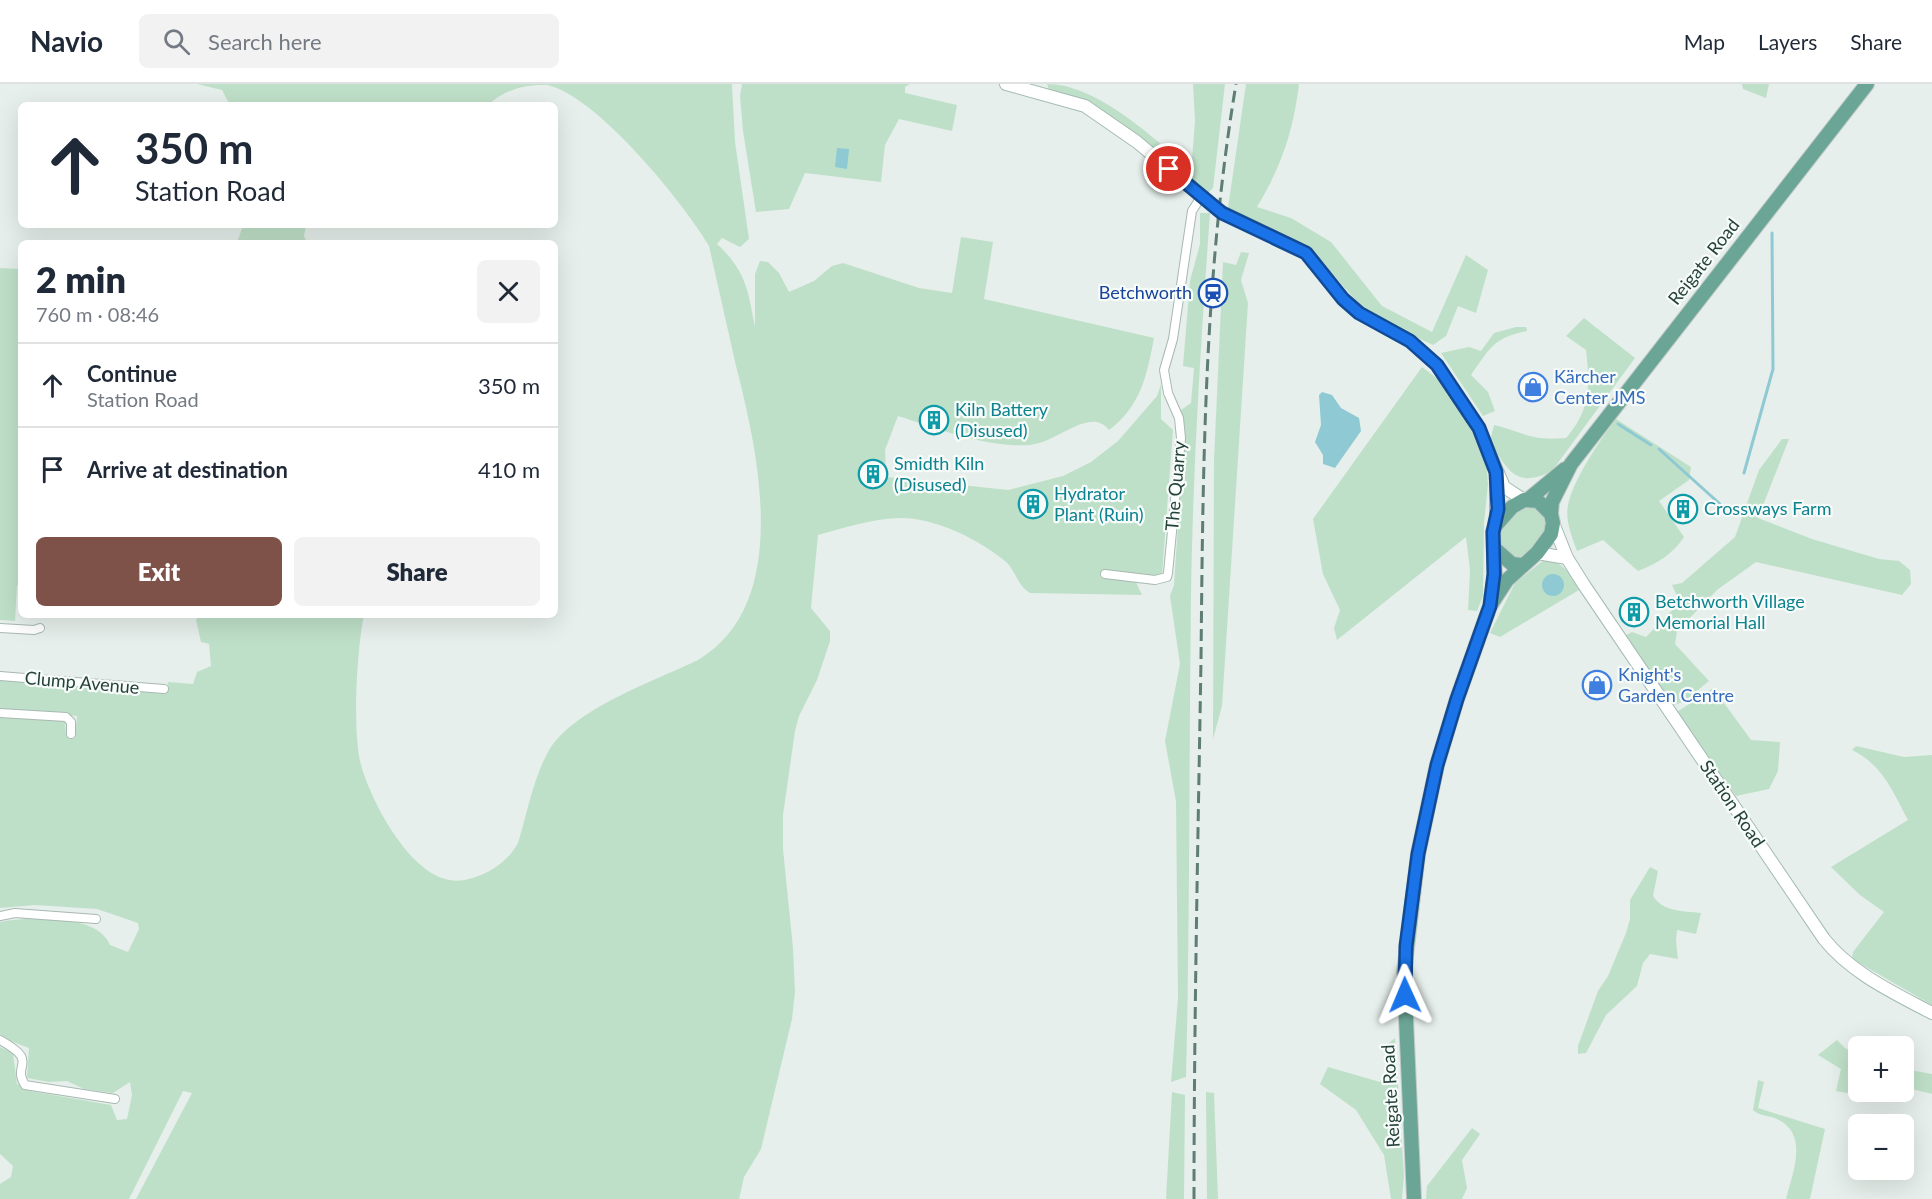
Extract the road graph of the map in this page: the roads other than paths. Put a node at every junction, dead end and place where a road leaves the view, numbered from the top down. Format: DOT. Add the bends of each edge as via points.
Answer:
graph roads {
  1 [pos="1006,84"];
  2 [pos="1867,84"];
  3 [pos="1201,197"];
  4 [pos="1571,464"];
  5 [pos="1496,472"];
  6 [pos="1527,499"];
  7 [pos="1552,518"];
  8 [pos="1496,525"];
  9 [pos="1494,548"];
  10 [pos="1537,553"];
  11 [pos="1568,558"];
  12 [pos="1523,565"];
  13 [pos="1106,574"];
  14 [pos="1490,606"];
  15 [pos="0,628"];
  16 [pos="40,628"];
  17 [pos="0,676"];
  18 [pos="164,689"];
  19 [pos="0,713"];
  20 [pos="71,734"];
  21 [pos="0,916"];
  22 [pos="96,919"];
  23 [pos="1932,1013"];
  24 [pos="0,1040"];
  25 [pos="115,1099"];
  26 [pos="1414,1199"];
  1 -- 3 [label="main road" via="1085,106 1137,142"];
  2 -- 4 [label="main road, Reigate Road"];
  3 -- 5 [label="main road" via="1229,217 1306,253 1359,313 1410,341 1437,365 1479,428"];
  3 -- 13 [label="street, The Quarry" via="1192,211 1175,329 1164,370 1181,438 1167,577 1155,580"];
  4 -- 6 [label="main road, Reigate Road"];
  4 -- 7 [label="main road, Reigate Road" via="1552,502"];
  5 -- 6 [label="main road" via="1504,487"];
  5 -- 8 [label="main road"];
  6 -- 7 [label="main road" via="1538,501"];
  6 -- 8 [label="main road" via="1512,507"];
  7 -- 10 [label="main road" via="1551,534"];
  7 -- 11 [label="main road, Station Road"];
  8 -- 9 [label="main road"];
  9 -- 12 [label="main road" via="1512,564"];
  9 -- 14 [label="main road, Reigate Road"];
  10 -- 11 [label="main road"];
  10 -- 12 [label="main road"];
  11 -- 23 [label="main road, Station Road" via="1824,939 1858,971"];
  12 -- 14 [label="main road, Reigate Road" via="1507,580"];
  14 -- 26 [label="main road, Reigate Road" via="1437,765 1418,854 1406,946 1407,1082"];
  15 -- 16 [label="street"];
  17 -- 18 [label="street, Clump Avenue"];
  19 -- 20 [label="street" via="66,717 71,722"];
  21 -- 22 [label="street" via="15,912"];
  24 -- 25 [label="street" via="24,1058 25,1085"];
}
